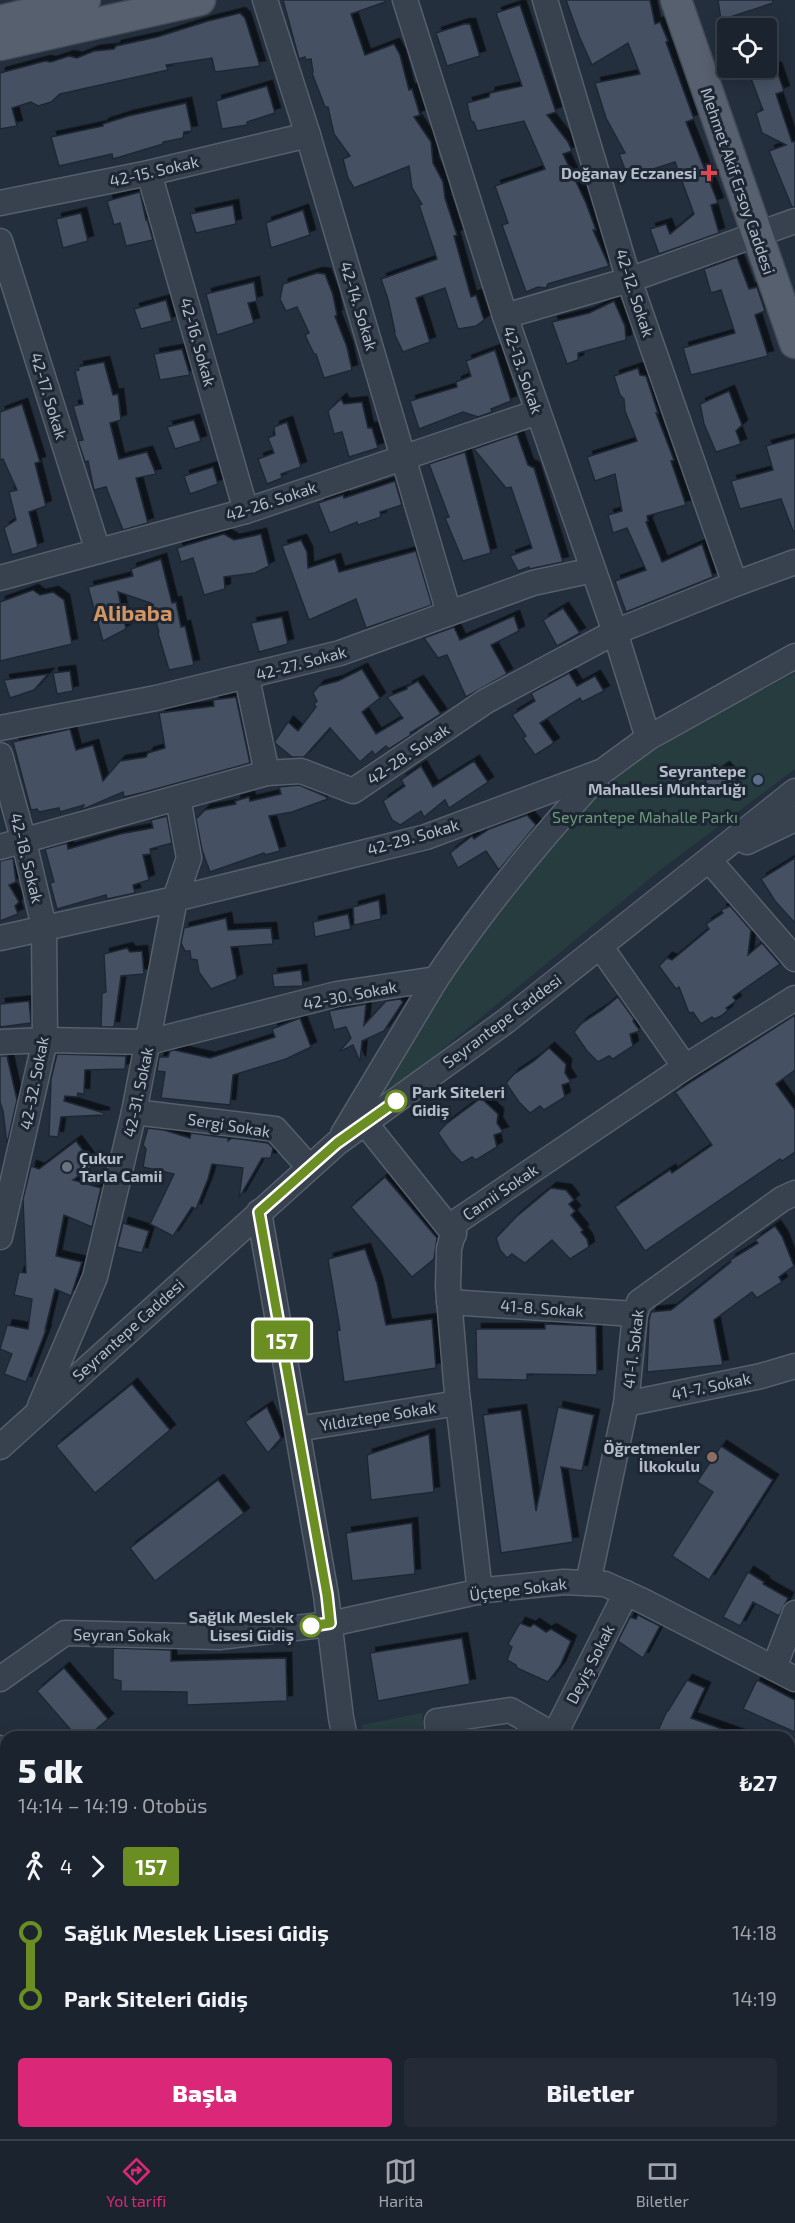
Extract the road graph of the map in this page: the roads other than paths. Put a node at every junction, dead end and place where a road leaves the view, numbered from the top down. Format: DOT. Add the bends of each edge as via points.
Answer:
graph roads {
  1 [pos="85,0"];
  2 [pos="200,0"];
  3 [pos="265,0"];
  4 [pos="405,0"];
  5 [pos="545,0"];
  6 [pos="34,6"];
  7 [pos="680,6"];
  8 [pos="0,21"];
  9 [pos="0,45"];
  10 [pos="308,135"];
  11 [pos="149,173"];
  12 [pos="0,203"];
  13 [pos="795,221"];
  14 [pos="758,236"];
  15 [pos="0,241"];
  16 [pos="629,280"];
  17 [pos="505,316"];
  18 [pos="795,343"];
  19 [pos="537,412"];
  20 [pos="404,456"];
  21 [pos="246,511"];
  22 [pos="98,551"];
  23 [pos="795,562"];
  24 [pos="593,570"];
  25 [pos="0,578"];
  26 [pos="735,584"];
  27 [pos="449,613"];
  28 [pos="615,632"];
  29 [pos="795,656"];
  30 [pos="247,678"];
  31 [pos="0,728"];
  32 [pos="648,738"];
  33 [pos="0,755"];
  34 [pos="603,771"];
  35 [pos="267,773"];
  36 [pos="795,791"];
  37 [pos="178,798"];
  38 [pos="795,819"];
  39 [pos="24,842"];
  40 [pos="0,847"];
  41 [pos="709,860"];
  42 [pos="175,898"];
  43 [pos="44,927"];
  44 [pos="0,938"];
  45 [pos="600,946"];
  46 [pos="795,959"];
  47 [pos="436,979"];
  48 [pos="795,998"];
  49 [pos="45,1040"];
  50 [pos="0,1042"];
  51 [pos="149,1042"];
  52 [pos="685,1067"];
  53 [pos="134,1112"];
  54 [pos="365,1123"];
  55 [pos="337,1143"];
  56 [pos="309,1167"];
  57 [pos="793,1201"];
  58 [pos="259,1212"];
  59 [pos="2,1223"];
  60 [pos="453,1234"];
  61 [pos="449,1302"];
  62 [pos="635,1314"];
  63 [pos="795,1366"];
  64 [pos="458,1403"];
  65 [pos="626,1404"];
  66 [pos="37,1413"];
  67 [pos="297,1429"];
  68 [pos="0,1447"];
  69 [pos="588,1583"];
  70 [pos="480,1592"];
  71 [pos="626,1593"];
  72 [pos="795,1613"];
  73 [pos="330,1623"];
  74 [pos="784,1674"];
  75 [pos="0,1679"];
  76 [pos="344,1731"];
  77 [pos="438,1731"];
  78 [pos="547,1731"];
  79 [pos="558,1731"];
  1 -- 6 [label="main road"];
  2 -- 9 [label="main road"];
  3 -- 10 [label="street, 42-14. Sokak"];
  4 -- 17 [label="street, 42-13. Sokak"];
  5 -- 16 [label="street, 42-12. Sokak"];
  6 -- 8 [label="main road"];
  7 -- 14 [label="main road, Mehmet Akif Ersoy Caddesi"];
  10 -- 11 [label="street, 42-15. Sokak"];
  10 -- 20 [label="street, 42-14. Sokak"];
  11 -- 12 [label="street, 42-15. Sokak"];
  11 -- 21 [label="street, 42-16. Sokak"];
  13 -- 14 [label="street"];
  14 -- 16 [label="street"];
  14 -- 18 [label="main road, Mehmet Akif Ersoy Caddesi"];
  15 -- 22 [label="street, 42-17. Sokak"];
  16 -- 17 [label="street"];
  16 -- 26 [label="street, 42-12. Sokak"];
  17 -- 19 [label="street, 42-13. Sokak"];
  19 -- 20 [label="street, 42-26. Sokak"];
  19 -- 24 [label="street, 42-13. Sokak"];
  20 -- 21 [label="street, 42-26. Sokak"];
  20 -- 27 [label="street, 42-14. Sokak"];
  21 -- 22 [label="street, 42-26. Sokak"];
  22 -- 25 [label="street, 42-26. Sokak"];
  23 -- 26 [label="street, 42-28. Sokak"];
  24 -- 27 [label="street, 42-27. Sokak" via="533,583"];
  24 -- 28 [label="street, 42-13. Sokak"];
  26 -- 28 [label="street, 42-28. Sokak"];
  27 -- 30 [label="street, 42-27. Sokak" via="340,653"];
  28 -- 32 [label="street, 42-13. Sokak"];
  28 -- 35 [label="street, 42-28. Sokak" via="486,701 353,791 301,771"];
  29 -- 32 [label="street, 42-29. Sokak"];
  30 -- 31 [label="street, 42-27. Sokak"];
  30 -- 35 [label="street"];
  32 -- 34 [label="street, 42-29. Sokak"];
  33 -- 39 [label="street, 42-18. Sokak"];
  34 -- 42 [label="street, 42-29. Sokak" via="426,837"];
  34 -- 47 [label="street" via="549,829"];
  35 -- 37 [label="street, 42-28. Sokak"];
  36 -- 41 [label="street, Seyrantepe Caddesi"];
  37 -- 39 [label="street, 42-28. Sokak"];
  37 -- 42 [label="street, 42-31. Sokak" via="189,858"];
  38 -- 41 [label="street, Seyrantepe Caddesi"];
  39 -- 40 [label="street, 42-28. Sokak"];
  39 -- 43 [label="street, 42-18. Sokak"];
  41 -- 45 [label="street, Seyrantepe Caddesi"];
  41 -- 46 [label="street"];
  42 -- 43 [label="street, 42-29. Sokak"];
  42 -- 51 [label="street, 42-31. Sokak"];
  43 -- 44 [label="street, 42-29. Sokak"];
  43 -- 49 [label="street, 42-32. Sokak"];
  45 -- 52 [label="street"];
  45 -- 54 [label="street, Seyrantepe Caddesi"];
  47 -- 51 [label="street, 42-30. Sokak" via="337,994"];
  47 -- 55 [label="street"];
  48 -- 52 [label="street, Camii Sokak"];
  49 -- 50 [label="street, 42-30. Sokak"];
  49 -- 51 [label="street, 42-30. Sokak"];
  49 -- 59 [label="street, 42-32. Sokak"];
  51 -- 53 [label="street, 42-31. Sokak"];
  52 -- 60 [label="street, Camii Sokak" via="456,1222"];
  53 -- 56 [label="street, Sergi Sokak" via="275,1129"];
  53 -- 66 [label="street, 42-31. Sokak" via="94,1277"];
  54 -- 55 [label="street, Seyrantepe Caddesi"];
  54 -- 60 [label="street"];
  55 -- 56 [label="street, Seyrantepe Caddesi"];
  56 -- 58 [label="street, Seyrantepe Caddesi"];
  57 -- 62 [label="street, 41-1. Sokak" via="639,1302"];
  58 -- 66 [label="street, Seyrantepe Caddesi"];
  58 -- 67 [label="street"];
  60 -- 61 [label="street, Camii Sokak" via="449,1250"];
  61 -- 62 [label="street, 41-8. Sokak"];
  61 -- 64 [label="street, Camii Sokak"];
  62 -- 65 [label="street, 41-1. Sokak"];
  63 -- 65 [label="street, 41-7. Sokak"];
  64 -- 67 [label="street, Yıldıztepe Sokak"];
  64 -- 70 [label="street, Camii Sokak"];
  65 -- 69 [label="street, 41-1. Sokak"];
  66 -- 68 [label="street, Seyrantepe Caddesi"];
  67 -- 73 [label="street"];
  69 -- 70 [label="street, Üçtepe Sokak"];
  69 -- 71 [label="street, Üçtepe Sokak" via="605,1584"];
  70 -- 73 [label="street, Üçtepe Sokak"];
  71 -- 74 [label="street, Üçtepe Sokak"];
  71 -- 79 [label="street, Deyiş Sokak"];
  72 -- 74 [label="street"];
  73 -- 75 [label="street, Seyran Sokak" via="219,1637 65,1633"];
  73 -- 76 [label="street"];
  77 -- 78 [label="street" via="437,1721 510,1710"];
}
